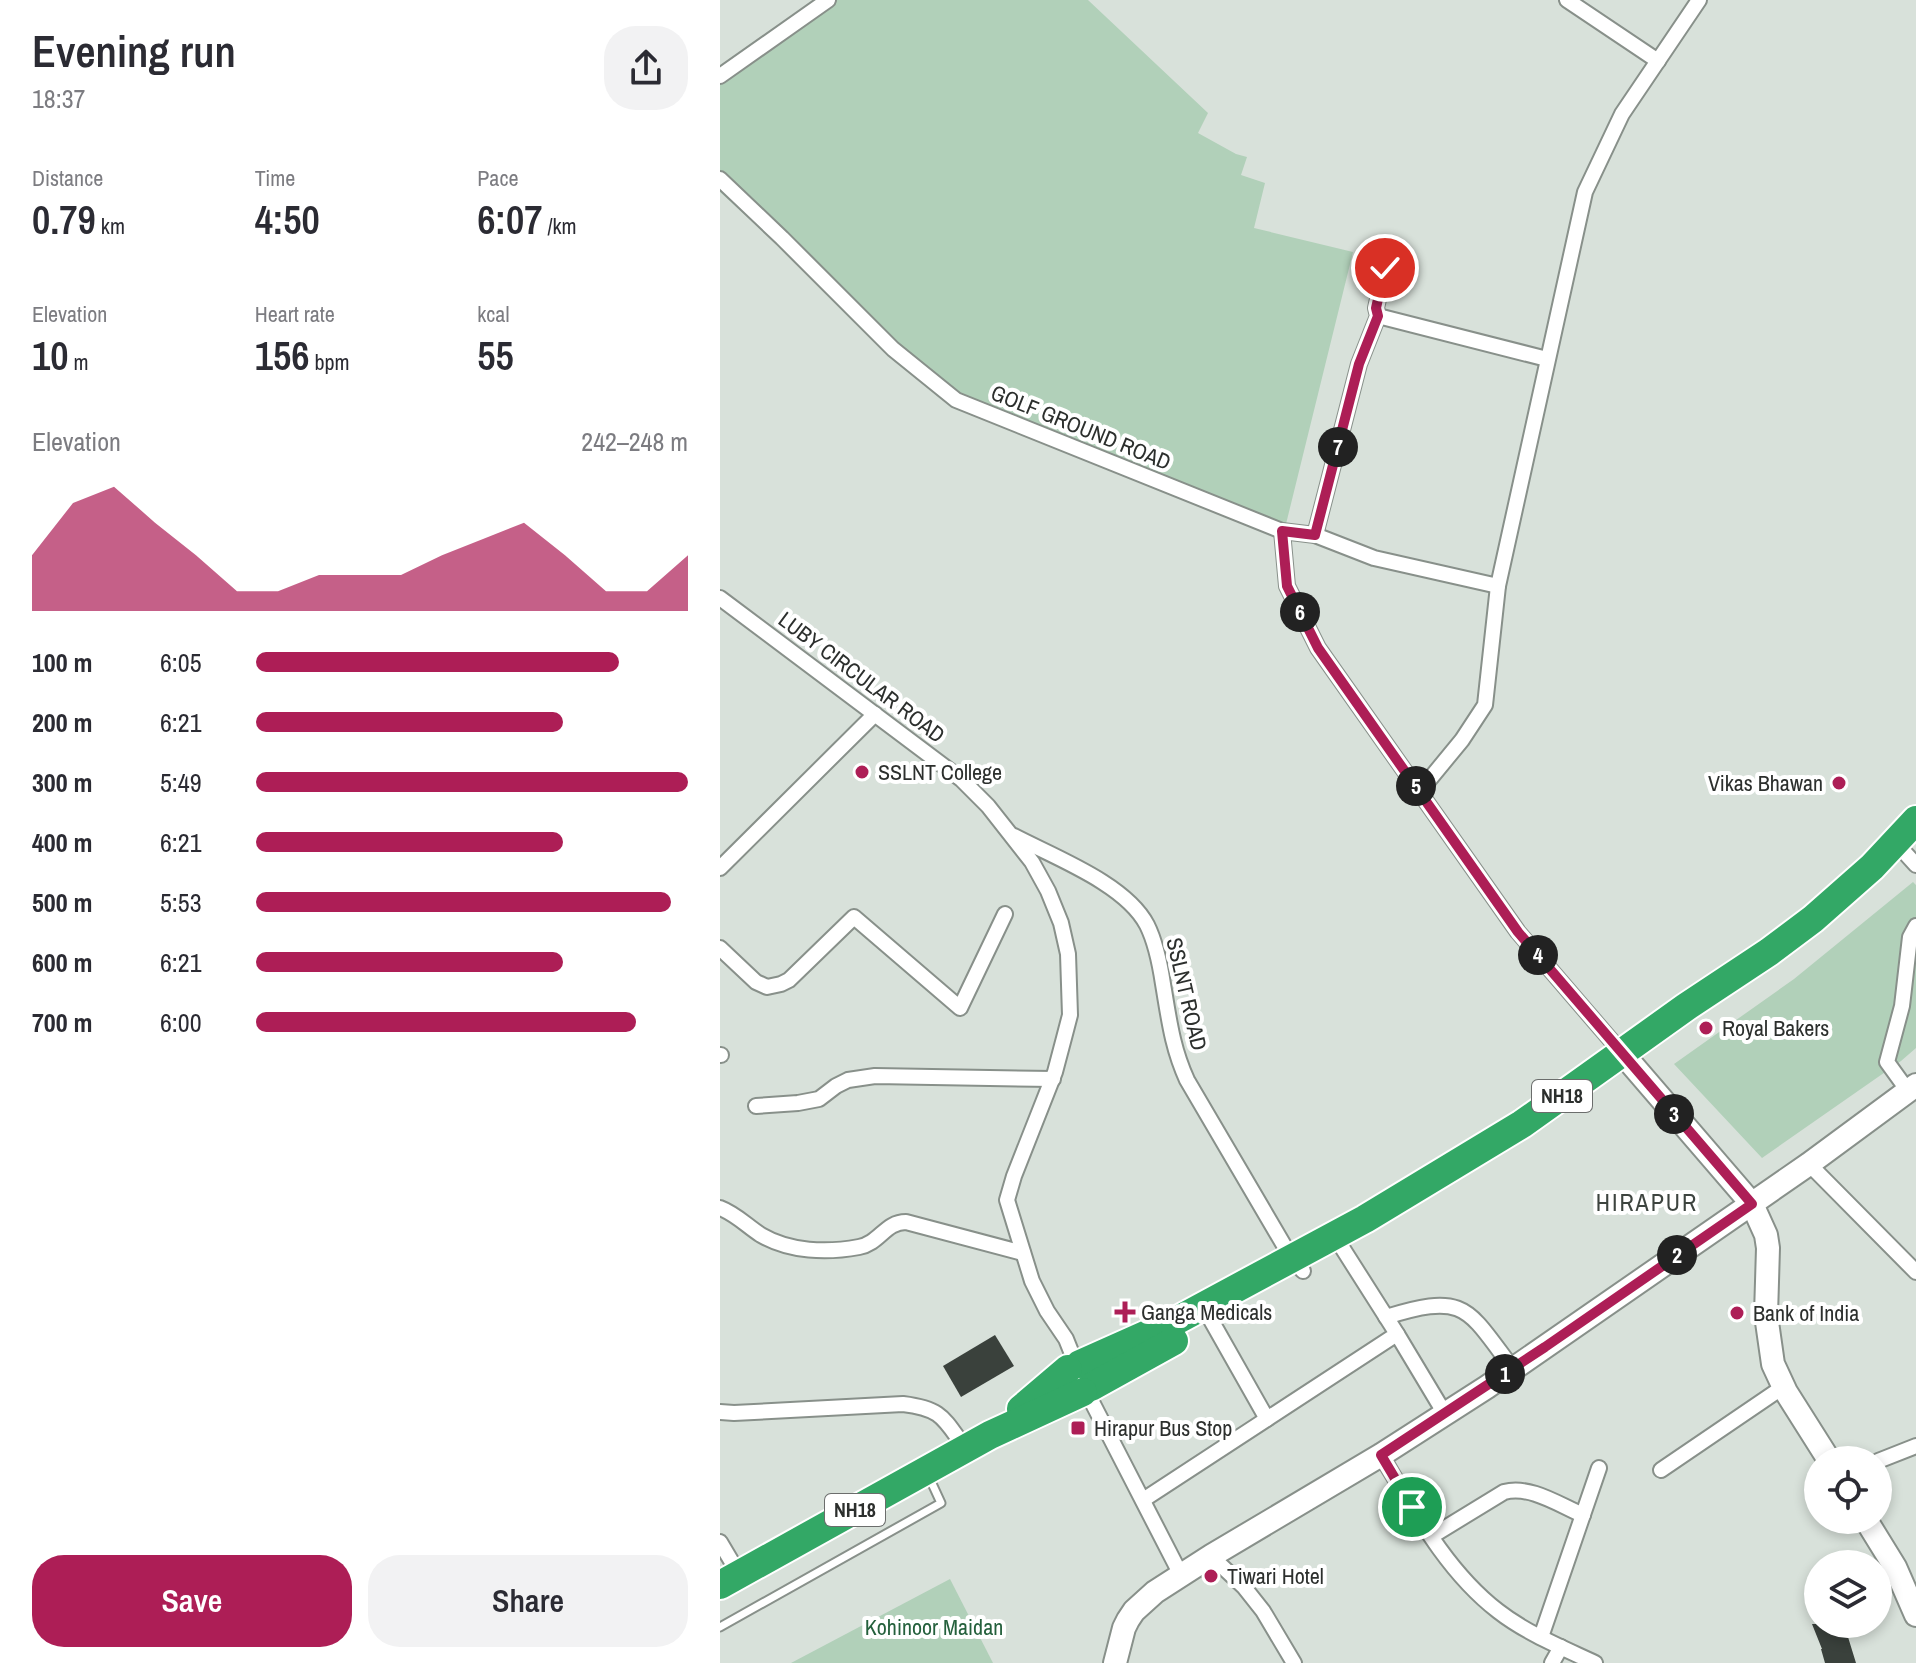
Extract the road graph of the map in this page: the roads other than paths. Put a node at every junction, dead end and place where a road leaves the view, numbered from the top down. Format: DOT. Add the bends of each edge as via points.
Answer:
graph roads {
  1 [pos="828,0"];
  2 [pos="1567,0"];
  3 [pos="1699,0"];
  4 [pos="1658,61"];
  5 [pos="720,76"];
  6 [pos="720,179"];
  7 [pos="1385,268"];
  8 [pos="1378,316"];
  9 [pos="1547,359"];
  10 [pos="1282,531"];
  11 [pos="1315,535"];
  12 [pos="1498,586"];
  13 [pos="725,602"];
  14 [pos="720,620"];
  15 [pos="875,714"];
  16 [pos="1420,791"];
  17 [pos="1916,820"];
  18 [pos="1010,834"];
  19 [pos="1913,854"];
  20 [pos="720,868"];
  21 [pos="1005,914"];
  22 [pos="1916,926"];
  23 [pos="720,948"];
  24 [pos="1627,1059"];
  25 [pos="1053,1079"];
  26 [pos="1912,1088"];
  27 [pos="756,1106"];
  28 [pos="1809,1164"];
  29 [pos="1752,1204"];
  30 [pos="720,1208"];
  31 [pos="1343,1249"];
  32 [pos="1023,1253"];
  33 [pos="1298,1265"];
  34 [pos="1916,1272"];
  35 [pos="1386,1317"];
  36 [pos="1211,1320"];
  37 [pos="1397,1334"];
  38 [pos="1513,1369"];
  39 [pos="1081,1378"];
  40 [pos="1783,1387"];
  41 [pos="720,1412"];
  42 [pos="1445,1414"];
  43 [pos="1267,1419"];
  44 [pos="978,1442"];
  45 [pos="1820,1446"];
  46 [pos="1916,1446"];
  47 [pos="1381,1455"];
  48 [pos="1892,1455"];
  49 [pos="1599,1468"];
  50 [pos="1661,1470"];
  51 [pos="926,1471"];
  52 [pos="1143,1500"];
  53 [pos="1583,1515"];
  54 [pos="1874,1534"];
  55 [pos="1432,1536"];
  56 [pos="720,1542"];
  57 [pos="1211,1556"];
  58 [pos="1181,1575"];
  59 [pos="730,1580"];
  60 [pos="1916,1615"];
  61 [pos="720,1627"];
  62 [pos="1541,1637"];
  63 [pos="1561,1647"];
  64 [pos="1115,1663"];
  65 [pos="1294,1663"];
  66 [pos="1552,1663"];
  67 [pos="1595,1663"];
  1 -- 5 [label="street"];
  2 -- 4 [label="street"];
  3 -- 4 [label="street"];
  4 -- 9 [label="street" via="1622,114 1585,192"];
  6 -- 10 [label="street, GOLF GROUND ROAD" via="893,349 956,400"];
  7 -- 8 [label="street"];
  8 -- 9 [label="street"];
  8 -- 11 [label="street" via="1359,364"];
  9 -- 12 [label="street"];
  10 -- 11 [label="street, GOLF GROUND ROAD"];
  10 -- 16 [label="street" via="1287,586 1318,648"];
  11 -- 12 [label="street, GOLF GROUND ROAD" via="1374,558"];
  12 -- 16 [label="street" via="1485,705"];
  13 -- 14 [label="street"];
  13 -- 15 [label="street, LUBY CIRCULAR ROAD"];
  15 -- 18 [label="street, LUBY CIRCULAR ROAD" via="961,779"];
  15 -- 20 [label="street"];
  16 -- 24 [label="street" via="1518,932"];
  17 -- 24 [label="highway, NH18" via="1813,919"];
  18 -- 25 [label="street, LUBY CIRCULAR ROAD" via="1048,891 1068,954 1070,1015"];
  18 -- 33 [label="street, SSLNT ROAD" via="1115,889 1146,922 1178,1062"];
  19 -- 24 [label="highway, NH18" via="1754,982"];
  21 -- 23 [label="street" via="960,1008 854,917 789,980 773,986 756,982"];
  22 -- 26 [label="street" via="1887,1062"];
  24 -- 29 [label="street"];
  24 -- 31 [label="highway, NH18" via="1507,1152"];
  24 -- 33 [label="highway, NH18"];
  25 -- 27 [label="street" via="875,1076 848,1080 819,1099"];
  25 -- 32 [label="street, LUBY CIRCULAR ROAD" via="1007,1200"];
  26 -- 28 [label="street"];
  28 -- 29 [label="street"];
  28 -- 34 [label="street"];
  29 -- 38 [label="street"];
  29 -- 40 [label="street" via="1766,1235 1767,1331"];
  30 -- 32 [label="street" via="793,1248 861,1246 873,1243 890,1225 906,1222"];
  31 -- 33 [label="highway, NH18"];
  31 -- 35 [label="street"];
  32 -- 39 [label="street, LUBY CIRCULAR ROAD"];
  33 -- 36 [label="highway, NH18"];
  33 -- 39 [label="highway, NH18" via="1172,1323"];
  35 -- 37 [label="street"];
  35 -- 38 [label="street" via="1436,1305 1456,1307 1473,1316"];
  36 -- 39 [label="highway, NH18"];
  36 -- 43 [label="street"];
  37 -- 42 [label="street"];
  37 -- 43 [label="street"];
  38 -- 42 [label="street"];
  39 -- 44 [label="highway, NH18"];
  39 -- 52 [label="street, LUBY CIRCULAR ROAD"];
  40 -- 45 [label="street"];
  40 -- 50 [label="street"];
  41 -- 44 [label="street" via="903,1404 927,1407"];
  42 -- 47 [label="street"];
  43 -- 52 [label="street"];
  44 -- 51 [label="highway, NH18"];
  46 -- 48 [label="street"];
  47 -- 55 [label="street"];
  47 -- 57 [label="street"];
  49 -- 53 [label="street"];
  51 -- 59 [label="highway, NH18"];
  51 -- 61 [label="lane" via="941,1503"];
  52 -- 58 [label="street, LUBY CIRCULAR ROAD"];
  53 -- 55 [label="street" via="1513,1490"];
  53 -- 62 [label="street"];
  54 -- 60 [label="street"];
  55 -- 62 [label="street" via="1464,1581 1500,1613"];
  56 -- 59 [label="street"];
  57 -- 58 [label="street"];
  57 -- 65 [label="street" via="1263,1611"];
  58 -- 64 [label="street" via="1134,1611"];
  62 -- 63 [label="street"];
  63 -- 66 [label="street"];
  63 -- 67 [label="street"];
}
